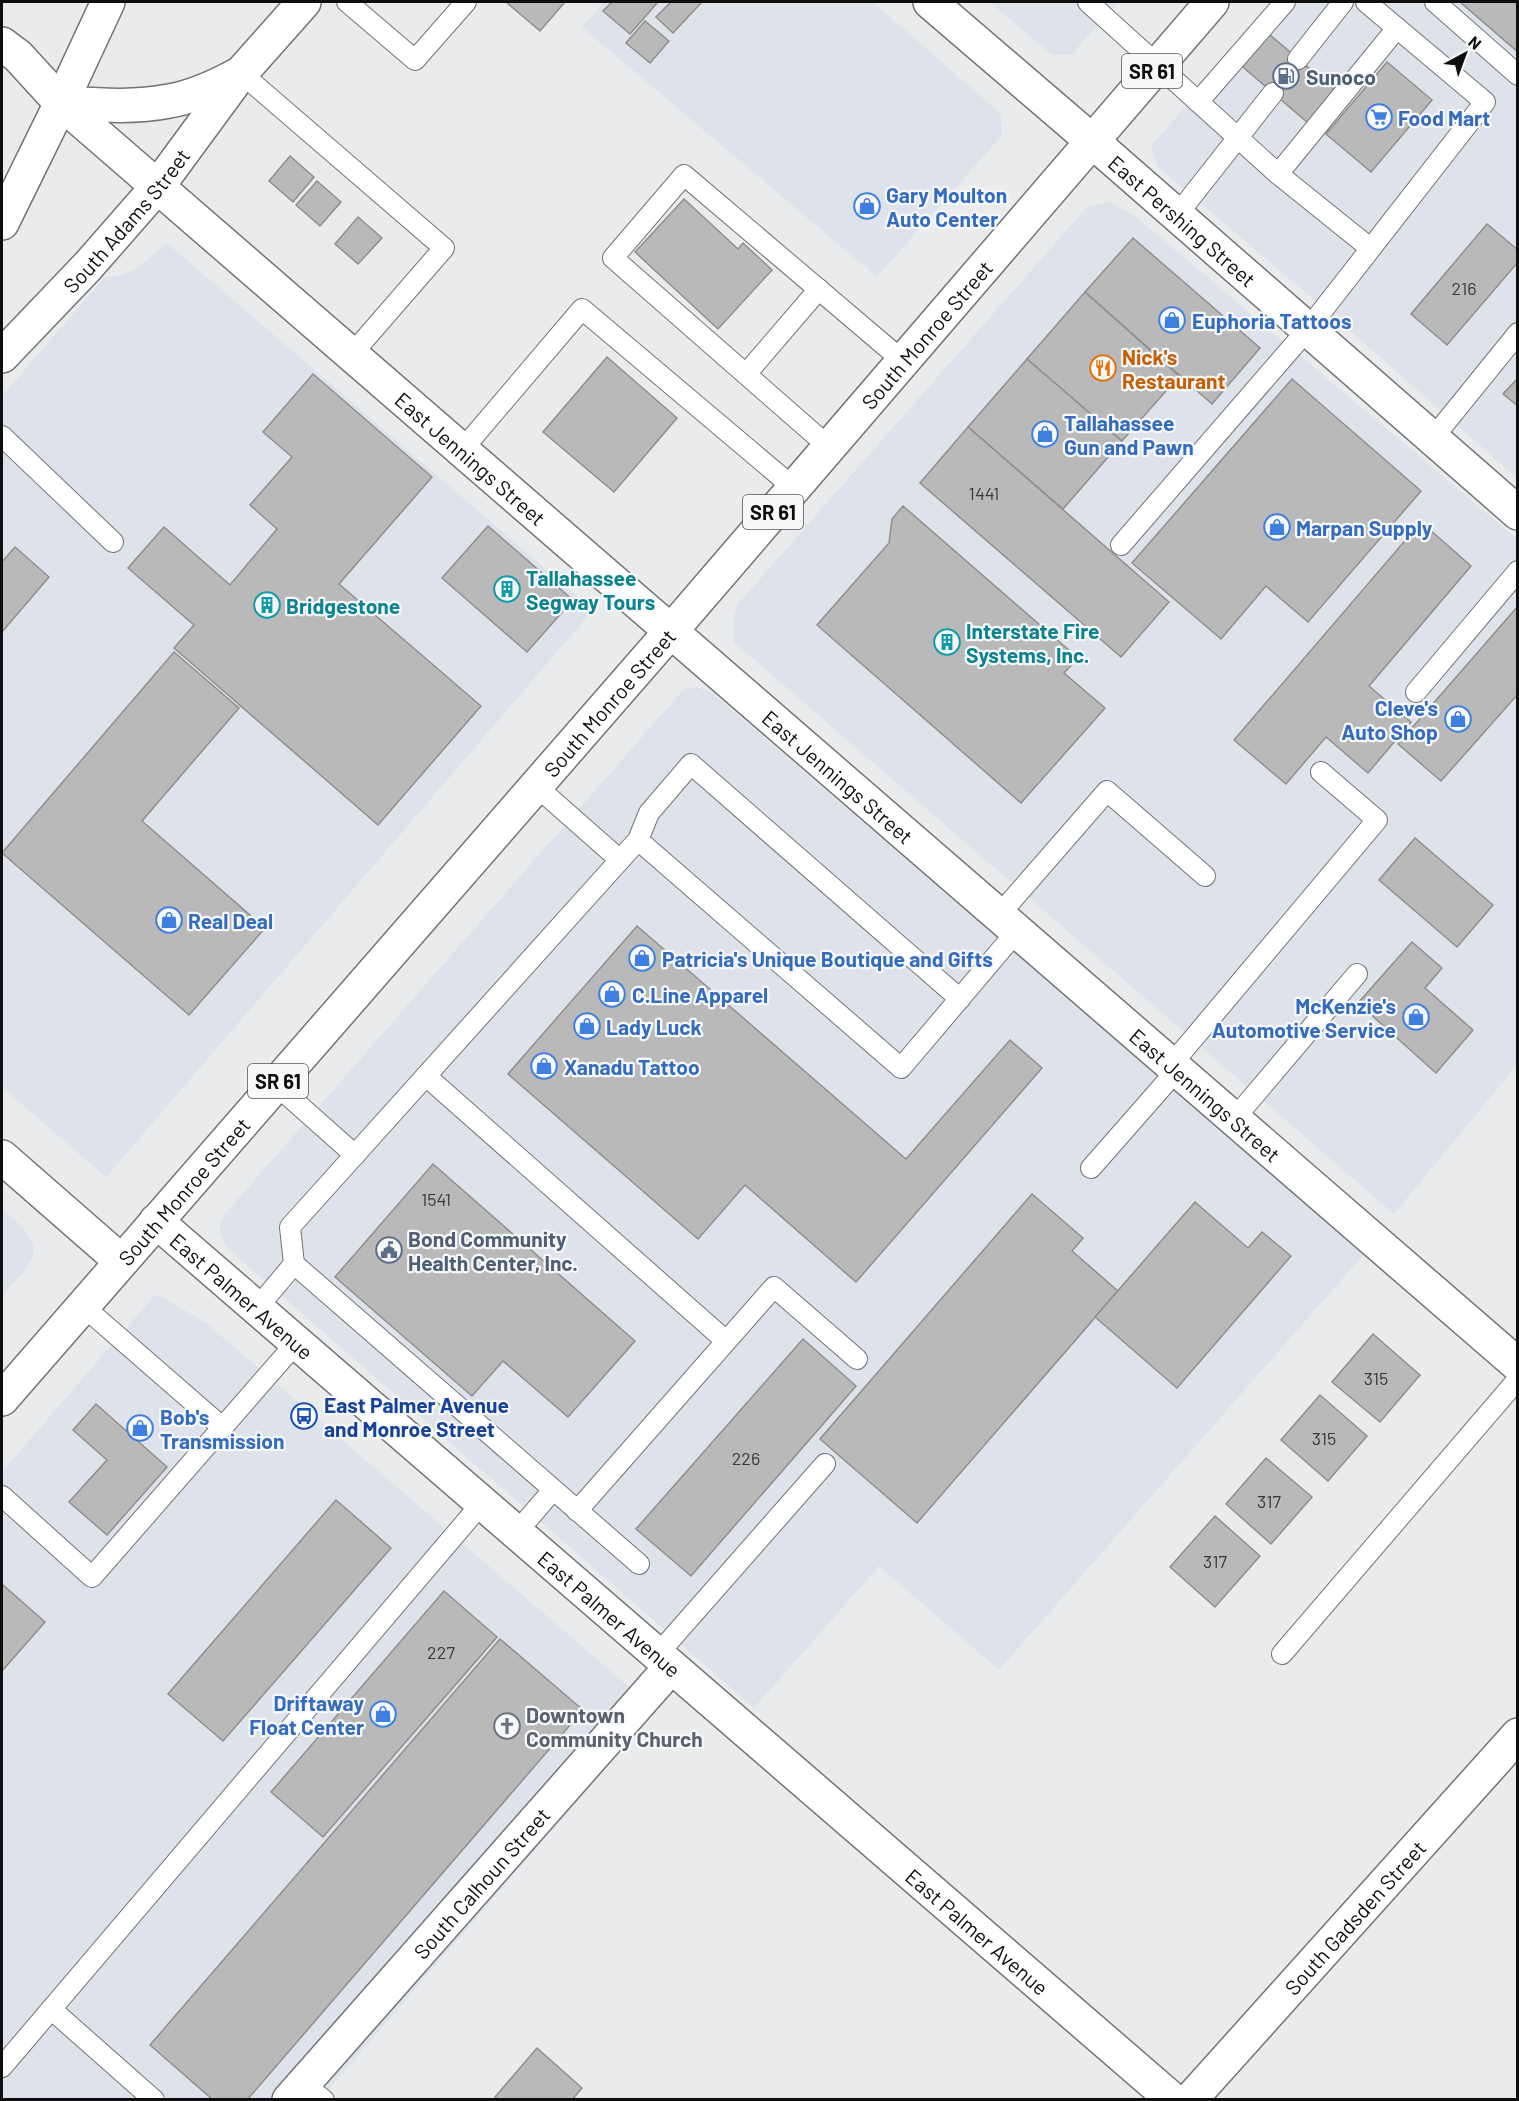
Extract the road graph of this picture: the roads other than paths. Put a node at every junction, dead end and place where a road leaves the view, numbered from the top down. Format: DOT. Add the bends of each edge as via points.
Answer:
graph roads {
  1 [pos="108,2"];
  2 [pos="304,2"];
  3 [pos="347,2"];
  4 [pos="466,2"];
  5 [pos="930,2"];
  6 [pos="1088,2"];
  7 [pos="1212,2"];
  8 [pos="1285,2"];
  9 [pos="1343,2"];
  10 [pos="1366,2"];
  11 [pos="1435,2"];
  12 [pos="1397,27"];
  13 [pos="2,44"];
  14 [pos="1298,59"];
  15 [pos="1158,64"];
  16 [pos="241,74"];
  17 [pos="1518,75"];
  18 [pos="1273,93"];
  19 [pos="1198,102"];
  20 [pos="61,103"];
  21 [pos="1238,139"];
  22 [pos="1092,141"];
  23 [pos="1278,174"];
  24 [pos="158,186"];
  25 [pos="1177,215"];
  26 [pos="2,223"];
  27 [pos="1370,248"];
  28 [pos="819,289"];
  29 [pos="1308,328"];
  30 [pos="1518,333"];
  31 [pos="352,354"];
  32 [pos="2,356"];
  33 [pos="903,361"];
  34 [pos="746,374"];
  35 [pos="2,436"];
  36 [pos="1432,438"];
  37 [pos="829,447"];
  38 [pos="462,450"];
  39 [pos="794,488"];
  40 [pos="1518,513"];
  41 [pos="113,542"];
  42 [pos="1121,545"];
  43 [pos="1518,571"];
  44 [pos="671,631"];
  45 [pos="1416,692"];
  46 [pos="1321,772"];
  47 [pos="536,786"];
  48 [pos="638,840"];
  49 [pos="620,860"];
  50 [pos="1205,876"];
  51 [pos="1008,923"];
  52 [pos="1357,974"];
  53 [pos="960,999"];
  54 [pos="1174,1067"];
  55 [pos="426,1076"];
  56 [pos="275,1084"];
  57 [pos="1234,1119"];
  58 [pos="355,1155"];
  59 [pos="2,1157"];
  60 [pos="1091,1168"];
  61 [pos="156,1221"];
  62 [pos="121,1261"];
  63 [pos="294,1264"];
  64 [pos="83,1305"];
  65 [pos="257,1308"];
  66 [pos="726,1341"];
  67 [pos="297,1342"];
  68 [pos="857,1359"];
  69 [pos="1518,1365"];
  70 [pos="1518,1379"];
  71 [pos="2,1399"];
  72 [pos="222,1427"];
  73 [pos="825,1464"];
  74 [pos="553,1490"];
  75 [pos="2,1496"];
  76 [pos="482,1503"];
  77 [pos="577,1511"];
  78 [pos="516,1533"];
  79 [pos="639,1564"];
  80 [pos="1282,1654"];
  81 [pos="664,1661"];
  82 [pos="1518,1735"];
  83 [pos="51,2009"];
  84 [pos="2,2067"];
  85 [pos="306,2094"];
  86 [pos="154,2100"];
  87 [pos="1173,2100"];
  88 [pos="1190,2100"];
  1 -- 20 [label="street"];
  2 -- 16 [label="street, South Adams Street"];
  3 -- 4 [label="lane" via="416,60"];
  5 -- 22 [label="street, East Pershing Street"];
  6 -- 15 [label="lane"];
  7 -- 15 [label="street, South Monroe Street / SR 61"];
  8 -- 19 [label="lane"];
  9 -- 14 [label="lane"];
  10 -- 12 [label="lane"];
  11 -- 17 [label="lane"];
  12 -- 23 [label="lane"];
  12 -- 27 [label="lane" via="1485,102"];
  13 -- 20 [label="street, East Jennings Street"];
  15 -- 19 [label="lane"];
  15 -- 22 [label="street, South Monroe Street / SR 61"];
  16 -- 20 [label="street, South Adams Street" via="210,89 169,101 116,106"];
  16 -- 24 [label="street, South Adams Street"];
  16 -- 31 [label="lane" via="444,248"];
  18 -- 21 [label="lane"];
  19 -- 21 [label="lane"];
  20 -- 24 [label="street, East Jennings Street"];
  20 -- 26 [label="street"];
  21 -- 23 [label="lane"];
  21 -- 25 [label="lane"];
  22 -- 25 [label="street, East Pershing Street"];
  22 -- 33 [label="street, South Monroe Street / SR 61"];
  23 -- 27 [label="lane"];
  24 -- 31 [label="street, East Jennings Street"];
  24 -- 32 [label="street, South Adams Street"];
  25 -- 29 [label="street, East Pershing Street"];
  27 -- 29 [label="lane"];
  28 -- 33 [label="lane"];
  28 -- 34 [label="lane"];
  28 -- 34 [label="lane" via="684,175 613,258"];
  29 -- 36 [label="street, East Pershing Street"];
  29 -- 42 [label="lane"];
  30 -- 36 [label="lane"];
  31 -- 38 [label="street, East Jennings Street"];
  33 -- 37 [label="street, South Monroe Street / SR 61"];
  34 -- 37 [label="lane"];
  35 -- 41 [label="lane"];
  36 -- 40 [label="street, East Pershing Street"];
  37 -- 39 [label="street, South Monroe Street / SR 61"];
  38 -- 39 [label="lane" via="582,309"];
  38 -- 44 [label="street, East Jennings Street"];
  39 -- 44 [label="street, South Monroe Street / SR 61"];
  43 -- 45 [label="lane"];
  44 -- 47 [label="street, South Monroe Street / SR 61"];
  44 -- 51 [label="street, East Jennings Street"];
  46 -- 54 [label="lane" via="1377,820"];
  47 -- 49 [label="lane"];
  47 -- 56 [label="street, South Monroe Street / SR 61"];
  48 -- 49 [label="lane"];
  48 -- 53 [label="lane" via="901,1068"];
  48 -- 53 [label="lane" via="649,813 691,764"];
  49 -- 55 [label="lane"];
  50 -- 51 [label="lane" via="1107,791"];
  51 -- 53 [label="lane"];
  51 -- 54 [label="street, East Jennings Street"];
  52 -- 57 [label="lane"];
  54 -- 57 [label="street, East Jennings Street"];
  54 -- 60 [label="lane"];
  55 -- 58 [label="lane"];
  55 -- 66 [label="lane"];
  56 -- 58 [label="lane"];
  56 -- 61 [label="street, South Monroe Street / SR 61"];
  57 -- 69 [label="street, East Jennings Street"];
  58 -- 63 [label="lane" via="290,1227"];
  59 -- 62 [label="street"];
  61 -- 62 [label="street, South Monroe Street / SR 61"];
  61 -- 65 [label="street, East Palmer Avenue"];
  62 -- 64 [label="street, South Monroe Street / SR 61"];
  63 -- 65 [label="lane"];
  63 -- 74 [label="lane"];
  64 -- 71 [label="street, South Monroe Street / SR 61"];
  64 -- 72 [label="lane"];
  65 -- 67 [label="street, East Palmer Avenue"];
  66 -- 68 [label="lane" via="774,1287"];
  66 -- 77 [label="lane"];
  67 -- 72 [label="lane"];
  67 -- 76 [label="street, East Palmer Avenue"];
  70 -- 80 [label="lane"];
  72 -- 75 [label="lane" via="92,1577"];
  73 -- 81 [label="lane"];
  74 -- 77 [label="lane"];
  74 -- 78 [label="lane"];
  76 -- 78 [label="street, East Palmer Avenue"];
  76 -- 83 [label="lane"];
  77 -- 79 [label="lane"];
  78 -- 81 [label="street, East Palmer Avenue"];
  81 -- 85 [label="street, South Calhoun Street"];
  81 -- 87 [label="street, East Palmer Avenue"];
  82 -- 88 [label="street, South Gadsden Street"];
  83 -- 84 [label="lane"];
  83 -- 86 [label="lane"];
}
